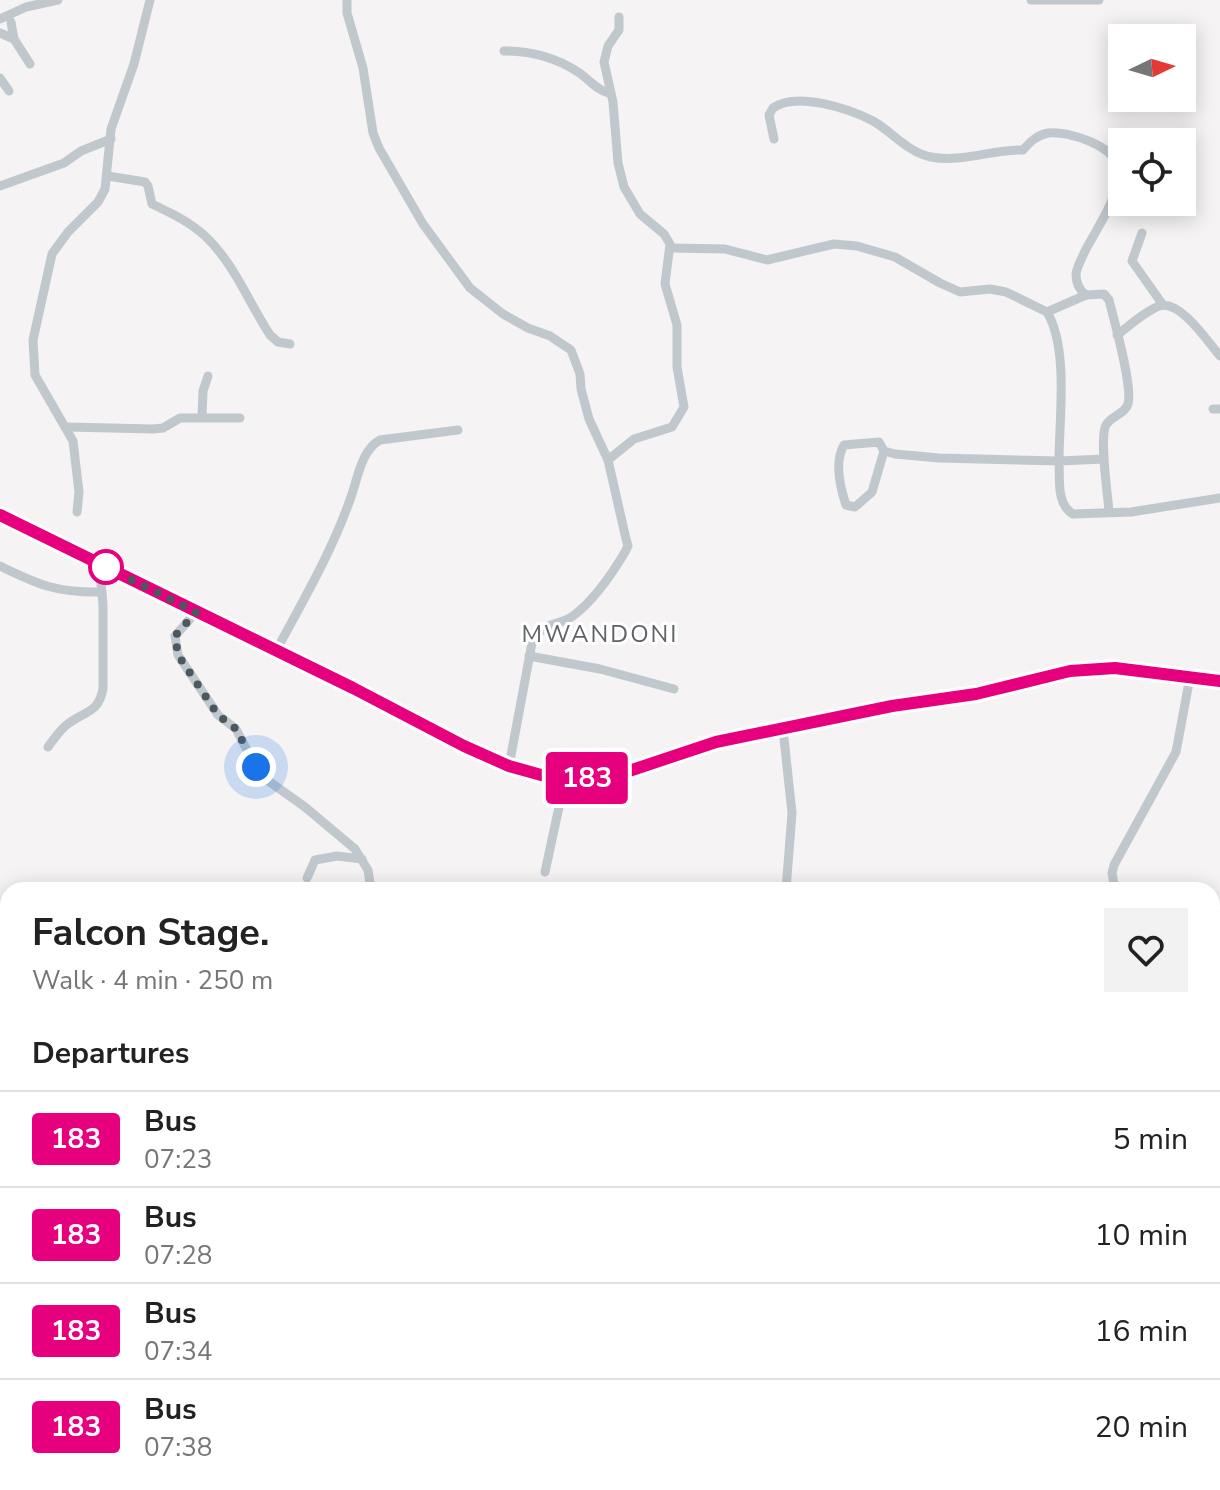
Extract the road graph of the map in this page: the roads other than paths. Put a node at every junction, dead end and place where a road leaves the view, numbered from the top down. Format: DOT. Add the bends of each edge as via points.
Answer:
graph roads {
  1 [pos="58,0"];
  2 [pos="150,0"];
  3 [pos="347,0"];
  4 [pos="1031,0"];
  5 [pos="1099,0"];
  6 [pos="19,10"];
  7 [pos="619,17"];
  8 [pos="0,19"];
  9 [pos="11,22"];
  10 [pos="0,31"];
  11 [pos="14,39"];
  12 [pos="504,51"];
  13 [pos="30,64"];
  14 [pos="0,78"];
  15 [pos="9,91"];
  16 [pos="609,93"];
  17 [pos="111,139"];
  18 [pos="774,139"];
  19 [pos="108,176"];
  20 [pos="0,186"];
  21 [pos="1142,233"];
  22 [pos="671,248"];
  23 [pos="1086,295"];
  24 [pos="1163,305"];
  25 [pos="1047,312"];
  26 [pos="1117,335"];
  27 [pos="290,344"];
  28 [pos="1220,356"];
  29 [pos="208,376"];
  30 [pos="202,416"];
  31 [pos="240,418"];
  32 [pos="67,427"];
  33 [pos="458,430"];
  34 [pos="884,451"];
  35 [pos="1104,459"];
  36 [pos="608,460"];
  37 [pos="1059,461"];
  38 [pos="1220,498"];
  39 [pos="77,512"];
  40 [pos="1109,512"];
  41 [pos="0,515"];
  42 [pos="99,564"];
  43 [pos="0,566"];
  44 [pos="102,592"];
  45 [pos="196,612"];
  46 [pos="276,651"];
  47 [pos="529,656"];
  48 [pos="1190,677"];
  49 [pos="1220,681"];
  50 [pos="674,689"];
  51 [pos="783,729"];
  52 [pos="48,747"];
  53 [pos="509,766"];
  54 [pos="565,779"];
  55 [pos="362,859"];
  56 [pos="545,872"];
  57 [pos="307,878"];
  58 [pos="370,882"];
  59 [pos="787,882"];
  60 [pos="1114,882"];
  1 -- 6 [label="street"];
  2 -- 17 [label="street"];
  3 -- 36 [label="street" via="373,133 400,185 470,288 503,314 571,350 589,419"];
  4 -- 5 [label="street"];
  6 -- 8 [label="street"];
  6 -- 9 [label="street"];
  7 -- 16 [label="street" via="619,30 604,62"];
  9 -- 10 [label="street"];
  9 -- 11 [label="street"];
  10 -- 11 [label="street"];
  11 -- 13 [label="street"];
  12 -- 16 [label="street" via="550,58"];
  14 -- 15 [label="street"];
  16 -- 22 [label="street" via="624,187"];
  17 -- 19 [label="street"];
  17 -- 20 [label="street"];
  18 -- 23 [label="street" via="769,115 773,108 818,101 874,122 906,147 932,157 1023,150 1046,134 1070,135 1097,145 1114,156 1119,168 1106,214 1076,270 1078,287"];
  19 -- 27 [label="street" via="145,182 152,204 207,238 270,335"];
  19 -- 32 [label="street" via="98,202 52,254 33,340 35,375"];
  21 -- 24 [label="street" via="1132,261"];
  22 -- 25 [label="street" via="725,249 767,260 834,244 857,246 895,257 960,292 1006,292"];
  22 -- 36 [label="street" via="665,284 677,325 684,407 672,427 634,439"];
  23 -- 25 [label="street"];
  23 -- 26 [label="street" via="1107,296"];
  24 -- 26 [label="street"];
  24 -- 28 [label="street" via="1175,307"];
  25 -- 37 [label="street" via="1060,357"];
  26 -- 35 [label="street" via="1128,404 1105,426"];
  29 -- 30 [label="street"];
  30 -- 31 [label="street"];
  30 -- 32 [label="street" via="158,429"];
  32 -- 39 [label="street" via="77,468"];
  33 -- 46 [label="street" via="372,445 323,568"];
  34 -- 34 [label="street" via="879,442 842,446 839,473 846,505 855,507 871,495"];
  34 -- 37 [label="street"];
  35 -- 37 [label="street"];
  35 -- 40 [label="street"];
  36 -- 47 [label="street" via="628,546 576,613 539,632"];
  37 -- 40 [label="street" via="1064,508 1073,514"];
  38 -- 40 [label="street"];
  41 -- 42 [label="main road"];
  42 -- 44 [label="street"];
  42 -- 45 [label="main road"];
  43 -- 44 [label="street" via="55,590"];
  44 -- 52 [label="street" via="100,701 67,724"];
  45 -- 46 [label="main road"];
  45 -- 55 [label="street" via="174,638 176,651 218,715 236,729 261,777 316,816"];
  46 -- 53 [label="main road"];
  47 -- 50 [label="street"];
  47 -- 53 [label="street"];
  48 -- 49 [label="main road"];
  48 -- 51 [label="main road" via="1086,669"];
  48 -- 60 [label="street" via="1176,752 1114,865"];
  51 -- 54 [label="main road" via="703,745 627,772"];
  51 -- 59 [label="street" via="792,813"];
  53 -- 54 [label="main road"];
  54 -- 56 [label="street"];
  55 -- 57 [label="street" via="315,860"];
  55 -- 58 [label="street"];
}
